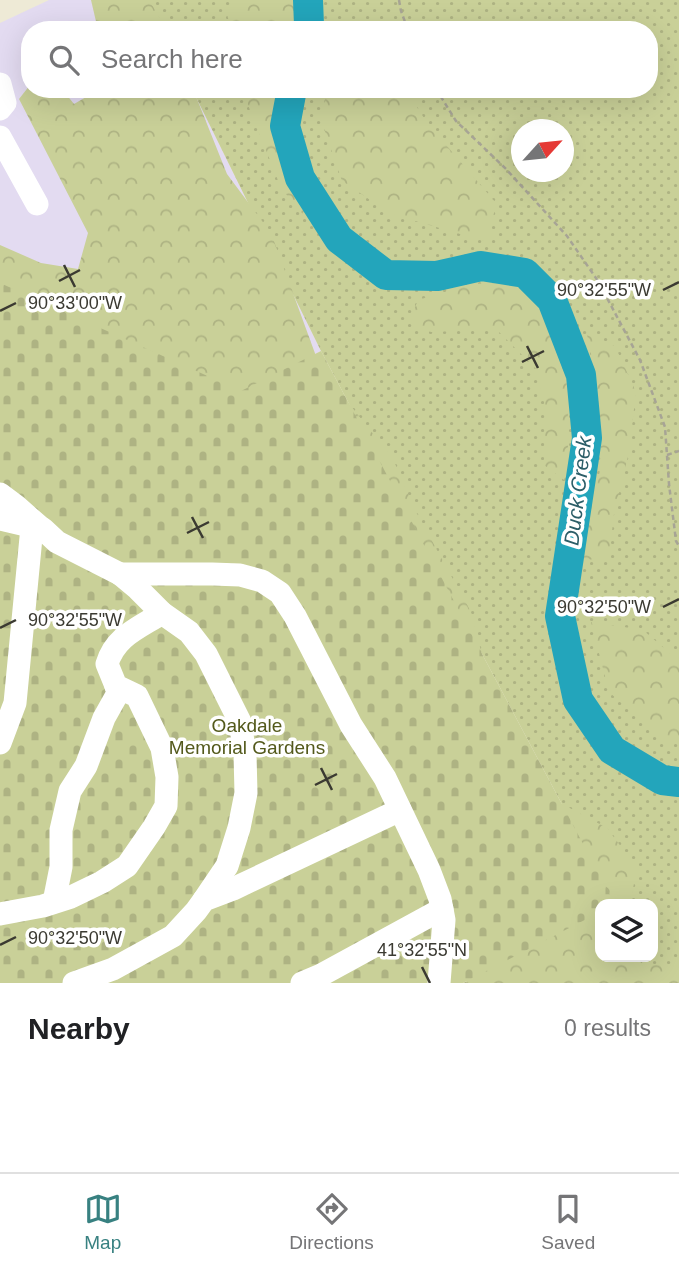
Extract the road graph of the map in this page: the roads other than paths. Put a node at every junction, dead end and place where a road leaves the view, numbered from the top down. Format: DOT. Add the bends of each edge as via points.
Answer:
graph roads {
  1 [pos="0,85"];
  2 [pos="0,109"];
  3 [pos="0,137"];
  4 [pos="37,204"];
  5 [pos="0,494"];
  6 [pos="0,519"];
  7 [pos="37,528"];
  8 [pos="120,574"];
  9 [pos="162,613"];
  10 [pos="116,686"];
  11 [pos="0,743"];
  12 [pos="400,810"];
  13 [pos="204,900"];
  14 [pos="54,902"];
  15 [pos="442,909"];
  16 [pos="0,914"];
  17 [pos="74,983"];
  18 [pos="302,983"];
  19 [pos="439,983"];
  1 -- 2 [label="lane" via="5,103"];
  3 -- 4 [label="lane"];
  5 -- 7 [label="lane"];
  6 -- 7 [label="lane"];
  7 -- 8 [label="lane"];
  7 -- 11 [label="lane" via="15,703"];
  8 -- 9 [label="lane"];
  8 -- 12 [label="lane" via="240,575 262,581 280,593"];
  9 -- 10 [label="lane" via="111,650 107,664"];
  9 -- 13 [label="lane" via="189,632 206,654 240,722 245,754 246,793 239,828 227,866"];
  10 -- 14 [label="lane" via="118,693 70,791"];
  10 -- 14 [label="lane" via="137,695 162,748 166,806 127,866"];
  12 -- 13 [label="lane"];
  12 -- 15 [label="lane"];
  13 -- 17 [label="lane" via="173,936 113,969"];
  14 -- 16 [label="lane"];
  15 -- 18 [label="lane"];
  15 -- 19 [label="lane"];
}
